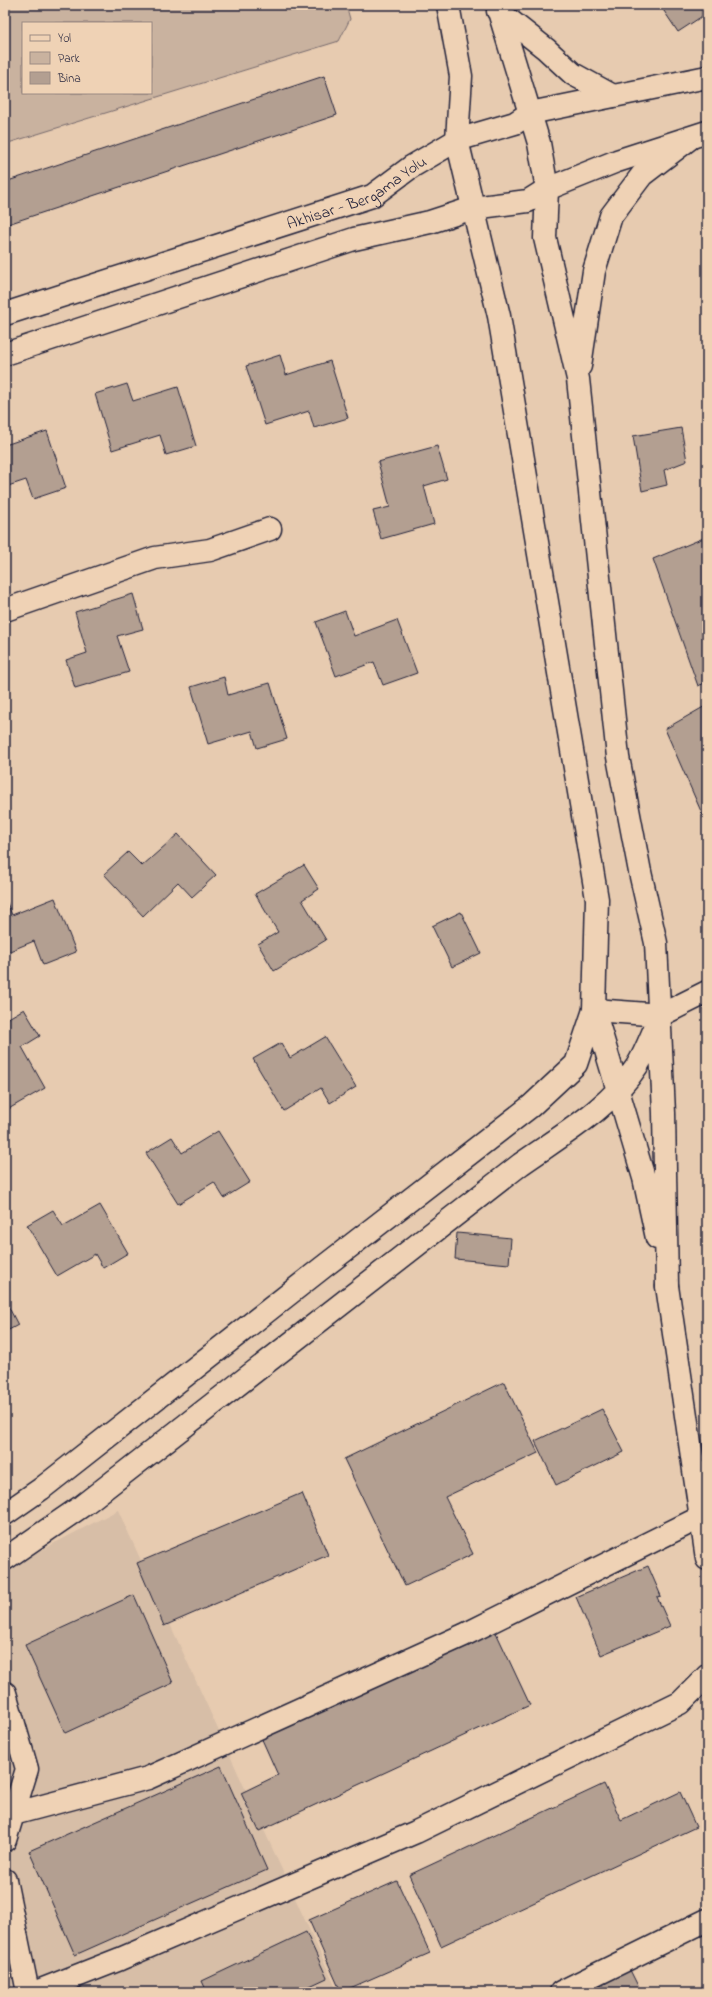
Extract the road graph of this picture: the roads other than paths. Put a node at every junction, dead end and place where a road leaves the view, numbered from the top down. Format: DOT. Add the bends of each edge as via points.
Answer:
graph roads {
  1 [pos="448,5"];
  2 [pos="497,8"];
  3 [pos="707,77"];
  4 [pos="613,96"];
  5 [pos="530,113"];
  6 [pos="699,134"];
  7 [pos="457,140"];
  8 [pos="547,189"];
  9 [pos="473,208"];
  10 [pos="5,314"];
  11 [pos="5,354"];
  12 [pos="578,379"];
  13 [pos="270,530"];
  14 [pos="5,610"];
  15 [pos="707,992"];
  16 [pos="594,1010"];
  17 [pos="660,1015"];
  18 [pos="617,1092"];
  19 [pos="667,1286"];
  20 [pos="5,1514"];
  21 [pos="701,1517"];
  22 [pos="5,1559"];
  23 [pos="707,1559"];
  24 [pos="707,1676"];
  25 [pos="5,1693"];
  26 [pos="9,1816"];
  27 [pos="5,1840"];
  28 [pos="5,1880"];
  29 [pos="707,1920"];
  30 [pos="28,1992"];
  31 [pos="36,1992"];
  32 [pos="561,1992"];
  1 -- 7 [label="main road" via="461,76"];
  2 -- 4 [label="main road" via="573,74"];
  2 -- 5 [label="main road"];
  3 -- 4 [label="main road, Akhisar - Bergama Yolu"];
  4 -- 5 [label="main road, Akhisar - Bergama Yolu"];
  5 -- 7 [label="main road, Akhisar - Bergama Yolu" via="515,123"];
  5 -- 8 [label="main road" via="539,143"];
  6 -- 8 [label="main road" via="616,161"];
  6 -- 12 [label="main road" via="642,175 611,216 594,271"];
  7 -- 9 [label="main road"];
  7 -- 10 [label="main road, Akhisar - Bergama Yolu" via="411,167 372,196"];
  8 -- 9 [label="main road" via="528,200"];
  8 -- 12 [label="main road" via="545,238"];
  9 -- 11 [label="main road" via="430,222 354,239"];
  9 -- 16 [label="main road" via="499,316 597,898"];
  12 -- 17 [label="main road" via="618,757 656,944"];
  13 -- 14 [label="main road" via="210,550 156,558"];
  15 -- 17 [label="main road"];
  16 -- 17 [label="main road"];
  16 -- 18 [label="main road"];
  16 -- 20 [label="main road" via="576,1064 531,1106 41,1489"];
  17 -- 18 [label="main road" via="638,1065"];
  17 -- 19 [label="main road"];
  18 -- 19 [label="main road" via="644,1178"];
  18 -- 22 [label="main road" via="592,1114 521,1164 82,1506"];
  19 -- 21 [label="main road"];
  21 -- 23 [label="main road"];
  21 -- 26 [label="main road" via="464,1635 148,1778"];
  24 -- 31 [label="main road" via="680,1703 416,1832 120,1959"];
  25 -- 26 [label="main road" via="27,1769"];
  26 -- 27 [label="main road"];
  28 -- 30 [label="main road"];
  29 -- 32 [label="main road"];
}
